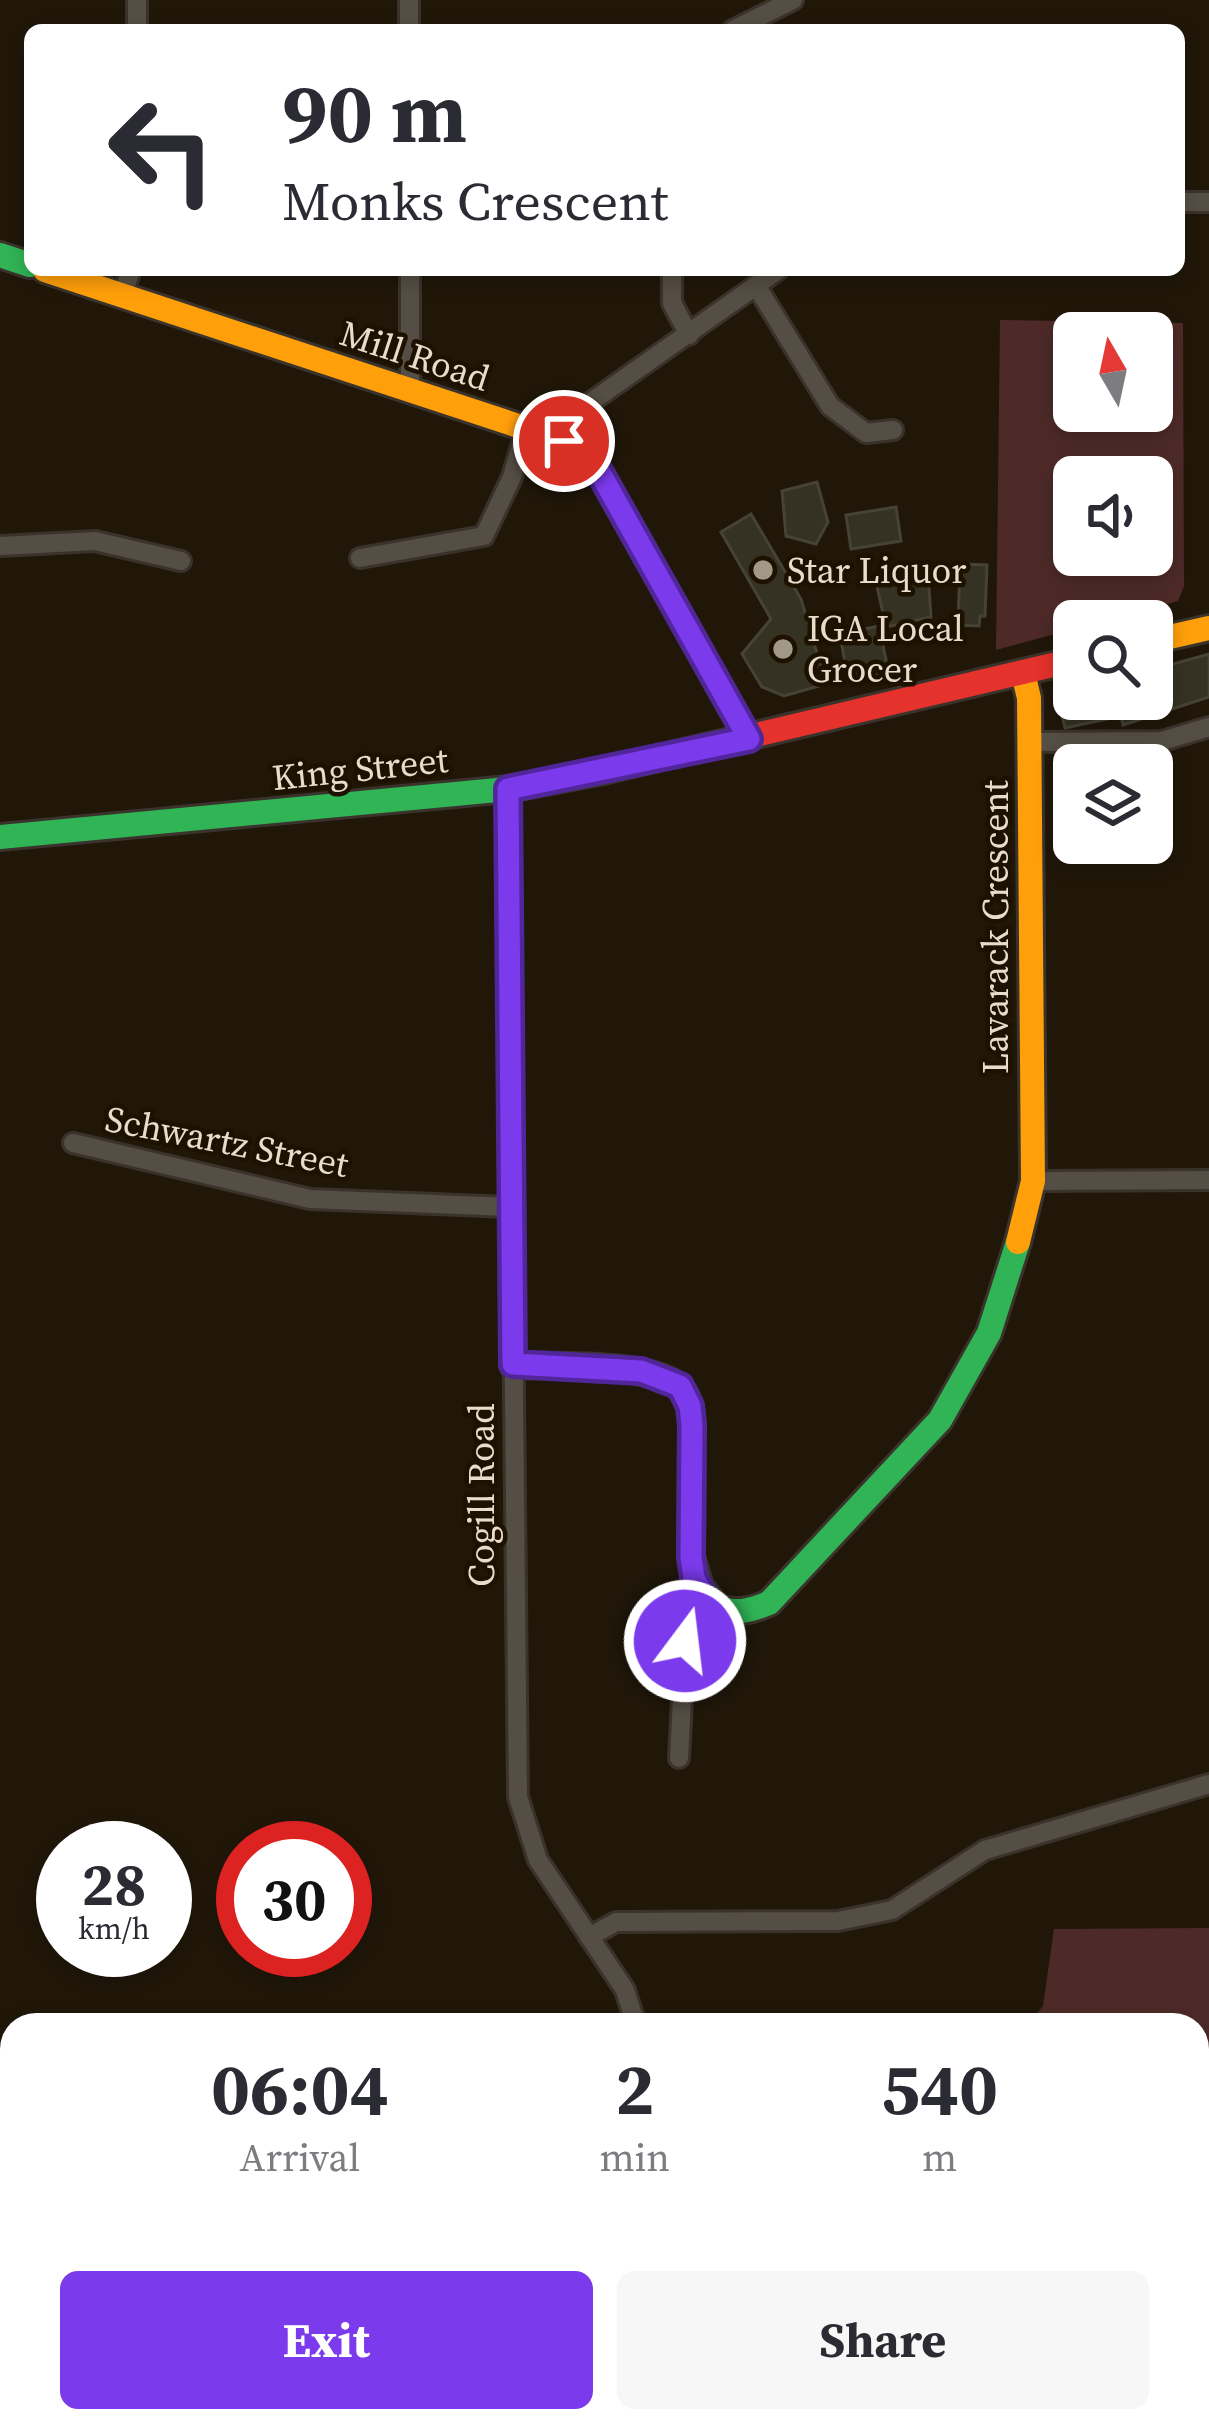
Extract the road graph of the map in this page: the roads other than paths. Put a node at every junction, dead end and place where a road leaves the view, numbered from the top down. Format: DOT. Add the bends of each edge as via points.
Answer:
graph roads {
  1 [pos="793,0"];
  2 [pos="745,24"];
  3 [pos="63,276"];
  4 [pos="129,276"];
  5 [pos="410,276"];
  6 [pos="672,276"];
  7 [pos="771,276"];
  8 [pos="757,287"];
  9 [pos="122,296"];
  10 [pos="689,335"];
  11 [pos="410,392"];
  12 [pos="526,429"];
  13 [pos="893,430"];
  14 [pos="564,441"];
  15 [pos="0,546"];
  16 [pos="360,559"];
  17 [pos="181,560"];
  18 [pos="1209,628"];
  19 [pos="1173,636"];
  20 [pos="1053,665"];
  21 [pos="1023,673"];
  22 [pos="1209,727"];
  23 [pos="749,739"];
  24 [pos="1029,742"];
  25 [pos="508,789"];
  26 [pos="0,837"];
  27 [pos="73,1143"];
  28 [pos="1209,1180"];
  29 [pos="1033,1181"];
  30 [pos="512,1207"];
  31 [pos="513,1364"];
  32 [pos="705,1598"];
  33 [pos="679,1758"];
  34 [pos="1209,1784"];
  35 [pos="589,1937"];
  36 [pos="632,2013"];
  1 -- 2 [label="street"];
  3 -- 9 [label="street, Mill Road"];
  4 -- 9 [label="street"];
  5 -- 11 [label="street"];
  6 -- 10 [label="street" via="672,303"];
  7 -- 8 [label="street"];
  8 -- 10 [label="street"];
  8 -- 13 [label="street" via="830,406 866,433"];
  9 -- 11 [label="street, Mill Road"];
  10 -- 14 [label="street" via="591,402"];
  11 -- 12 [label="street, Mill Road"];
  12 -- 14 [label="street, Mill Road"];
  12 -- 16 [label="street" via="484,536"];
  14 -- 23 [label="street, Mill Road" via="595,464"];
  15 -- 17 [label="street" via="95,541"];
  18 -- 19 [label="street"];
  20 -- 21 [label="street, King Street"];
  21 -- 23 [label="street, King Street"];
  21 -- 24 [label="street, Lavarack Crescent"];
  22 -- 24 [label="street" via="1162,741"];
  23 -- 25 [label="street, King Street"];
  24 -- 29 [label="street, Lavarack Crescent"];
  25 -- 26 [label="street, King Street"];
  25 -- 30 [label="street, Cogill Road"];
  27 -- 30 [label="street, Schwartz Street" via="310,1198"];
  28 -- 29 [label="street"];
  29 -- 32 [label="street, Lavarack Crescent" via="989,1333 940,1420 769,1603 739,1613"];
  30 -- 31 [label="street, Cogill Road"];
  31 -- 32 [label="street" via="641,1371 680,1386 692,1425 691,1557"];
  31 -- 35 [label="street, Cogill Road" via="518,1797 538,1860"];
  32 -- 33 [label="street" via="685,1641"];
  34 -- 35 [label="street" via="985,1850 892,1910 838,1921 616,1922"];
  35 -- 36 [label="street, Cogill Road"];
}
